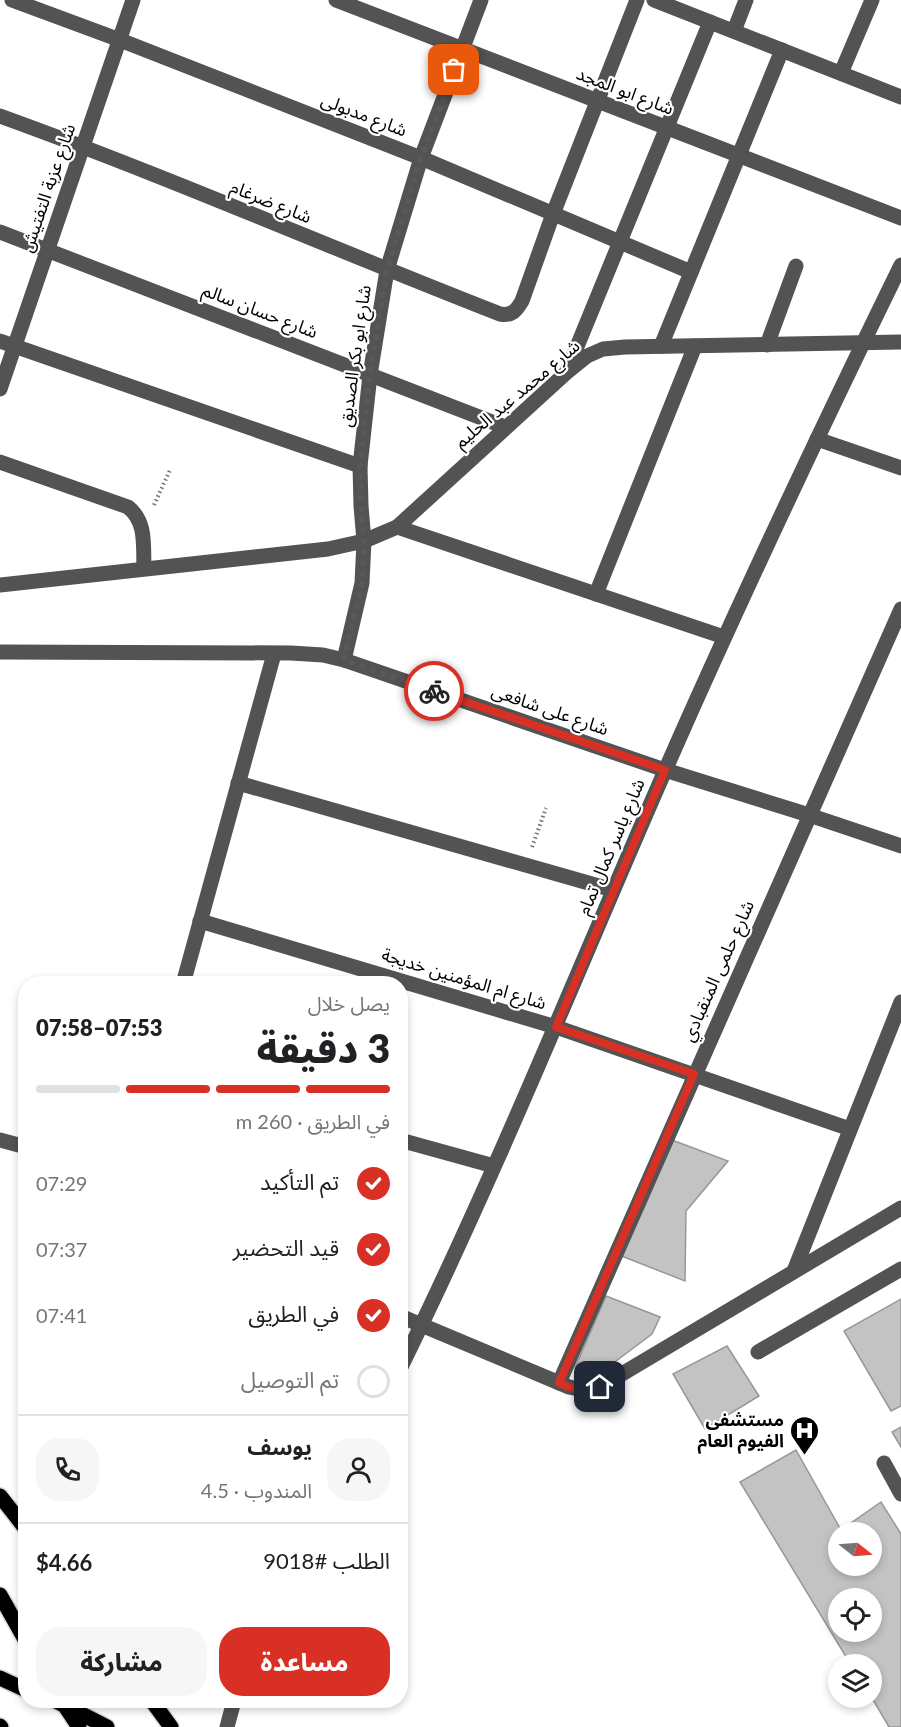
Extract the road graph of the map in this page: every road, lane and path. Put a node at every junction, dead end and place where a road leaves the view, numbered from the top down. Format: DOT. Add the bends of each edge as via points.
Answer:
graph roads {
  1 [pos="12,0"];
  2 [pos="133,0"];
  3 [pos="336,0"];
  4 [pos="481,0"];
  5 [pos="637,0"];
  6 [pos="654,0"];
  7 [pos="746,0"];
  8 [pos="872,0"];
  9 [pos="710,22"];
  10 [pos="734,31"];
  11 [pos="120,40"];
  12 [pos="462,48"];
  13 [pos="782,50"];
  14 [pos="841,73"];
  15 [pos="901,97"];
  16 [pos="597,102"];
  17 [pos="0,116"];
  18 [pos="667,128"];
  19 [pos="83,147"];
  20 [pos="739,156"];
  21 [pos="421,158"];
  22 [pos="553,214"];
  23 [pos="901,218"];
  24 [pos="0,232"];
  25 [pos="620,242"];
  26 [pos="48,250"];
  27 [pos="901,265"];
  28 [pos="796,267"];
  29 [pos="387,270"];
  30 [pos="691,272"];
  31 [pos="901,342"];
  32 [pos="863,343"];
  33 [pos="7,344"];
  34 [pos="767,345"];
  35 [pos="661,346"];
  36 [pos="695,346"];
  37 [pos="566,373"];
  38 [pos="370,375"];
  39 [pos="0,389"];
  40 [pos="505,427"];
  41 [pos="817,439"];
  42 [pos="0,462"];
  43 [pos="360,466"];
  44 [pos="901,468"];
  45 [pos="170,470"];
  46 [pos="396,527"];
  47 [pos="142,530"];
  48 [pos="364,541"];
  49 [pos="144,568"];
  50 [pos="0,585"];
  51 [pos="596,594"];
  52 [pos="901,609"];
  53 [pos="724,637"];
  54 [pos="0,652"];
  55 [pos="274,654"];
  56 [pos="344,660"];
  57 [pos="665,770"];
  58 [pos="238,783"];
  59 [pos="546,808"];
  60 [pos="809,815"];
  61 [pos="901,846"];
  62 [pos="526,865"];
  63 [pos="613,890"];
  64 [pos="201,921"];
  65 [pos="185,976"];
  66 [pos="385,976"];
  67 [pos="408,983"];
  68 [pos="901,1002"];
  69 [pos="556,1027"];
  70 [pos="694,1074"];
  71 [pos="850,1130"];
  72 [pos="0,1140"];
  73 [pos="408,1142"];
  74 [pos="18,1145"];
  75 [pos="494,1166"];
  76 [pos="901,1208"];
  77 [pos="901,1269"];
  78 [pos="794,1271"];
  79 [pos="408,1320"];
  80 [pos="422,1326"];
  81 [pos="758,1352"];
  82 [pos="408,1353"];
  83 [pos="559,1383"];
  84 [pos="884,1463"];
  85 [pos="901,1494"];
  86 [pos="0,1496"];
  87 [pos="18,1519"];
  88 [pos="0,1595"];
  89 [pos="18,1627"];
  90 [pos="0,1678"];
  91 [pos="18,1686"];
  92 [pos="65,1708"];
  93 [pos="71,1708"];
  94 [pos="157,1708"];
  95 [pos="232,1708"];
  96 [pos="79,1727"];
  97 [pos="106,1727"];
  98 [pos="171,1727"];
  99 [pos="228,1727"];
  1 -- 11 [label="street, شارع مدبولى"];
  2 -- 11 [label="street, شارع عزبة التفتيش"];
  3 -- 12 [label="street, شارع ابو المجد"];
  4 -- 12 [label="street, شارع ابو بكر الصديق"];
  5 -- 16 [label="street"];
  6 -- 9 [label="street"];
  7 -- 10 [label="street"];
  8 -- 14 [label="street"];
  9 -- 10 [label="street"];
  9 -- 18 [label="street"];
  10 -- 13 [label="street"];
  11 -- 19 [label="street, شارع عزبة التفتيش"];
  11 -- 21 [label="street, شارع مدبولى"];
  12 -- 16 [label="street, شارع ابو المجد"];
  12 -- 21 [label="street, شارع ابو بكر الصديق"];
  13 -- 14 [label="street"];
  13 -- 20 [label="street"];
  14 -- 15 [label="street"];
  16 -- 18 [label="street, شارع ابو المجد"];
  16 -- 22 [label="street"];
  17 -- 19 [label="street, شارع ضرغام"];
  18 -- 20 [label="street, شارع ابو المجد"];
  18 -- 25 [label="street"];
  19 -- 26 [label="street, شارع عزبة التفتيش"];
  19 -- 29 [label="street, شارع ضرغام"];
  20 -- 23 [label="street, شارع ابو المجد"];
  20 -- 30 [label="street"];
  21 -- 22 [label="street, شارع مدبولى"];
  21 -- 29 [label="street, شارع ابو بكر الصديق"];
  22 -- 25 [label="street, شارع مدبولى"];
  22 -- 29 [label="street, شارع ضرغام" via="522,302 514,313 500,314"];
  24 -- 26 [label="street, شارع حسان سالم"];
  25 -- 30 [label="street, شارع مدبولى"];
  25 -- 37 [label="street"];
  26 -- 33 [label="street, شارع عزبة التفتيش"];
  26 -- 38 [label="street, شارع حسان سالم"];
  27 -- 32 [label="street, شارع ياسر كمال تمام"];
  28 -- 34 [label="street"];
  29 -- 38 [label="street, شارع ابو بكر الصديق"];
  30 -- 35 [label="street"];
  31 -- 32 [label="street, شارع محمد عبد الحليم"];
  32 -- 34 [label="street, شارع محمد عبد الحليم"];
  32 -- 41 [label="street, شارع ياسر كمال تمام"];
  33 -- 39 [label="street, شارع عزبة التفتيش"];
  33 -- 43 [label="street"];
  34 -- 36 [label="street, شارع محمد عبد الحليم"];
  35 -- 36 [label="street, شارع محمد عبد الحليم"];
  35 -- 37 [label="street, شارع محمد عبد الحليم" via="603,349"];
  36 -- 51 [label="street"];
  37 -- 40 [label="street, شارع محمد عبد الحليم"];
  38 -- 40 [label="street, شارع حسان سالم"];
  38 -- 43 [label="street, شارع ابو بكر الصديق"];
  40 -- 46 [label="street, شارع محمد عبد الحليم"];
  41 -- 44 [label="street"];
  41 -- 53 [label="street, شارع ياسر كمال تمام"];
  42 -- 47 [label="street" via="128,507 138,517"];
  43 -- 48 [label="street, شارع ابو بكر الصديق"];
  45 -- 47 [label="path"];
  46 -- 48 [label="street, شارع محمد عبد الحليم"];
  46 -- 51 [label="street"];
  47 -- 49 [label="street"];
  48 -- 49 [label="street, شارع محمد عبد الحليم" via="328,549"];
  48 -- 56 [label="street, شارع ابو بكر الصديق" via="362,583"];
  49 -- 50 [label="street, شارع محمد عبد الحليم"];
  51 -- 53 [label="street"];
  52 -- 60 [label="street, شارع حلمى المنقبادي"];
  53 -- 57 [label="street, شارع ياسر كمال تمام"];
  54 -- 55 [label="street, شارع على شافعى"];
  55 -- 56 [label="street, شارع على شافعى"];
  55 -- 58 [label="street"];
  56 -- 57 [label="street, شارع على شافعى"];
  57 -- 60 [label="street, شارع على شافعى"];
  57 -- 63 [label="street, شارع ياسر كمال تمام"];
  58 -- 62 [label="street"];
  58 -- 64 [label="street"];
  59 -- 62 [label="path"];
  60 -- 61 [label="street, شارع على شافعى"];
  60 -- 70 [label="street, شارع حلمى المنقبادي"];
  62 -- 63 [label="street"];
  63 -- 69 [label="street, شارع ياسر كمال تمام"];
  64 -- 65 [label="street"];
  64 -- 66 [label="street, شارع ام المؤمنين خديجة"];
  67 -- 69 [label="street, شارع ام المؤمنين خديجة"];
  68 -- 71 [label="street"];
  69 -- 70 [label="street, شارع ام المؤمنين خديجة"];
  69 -- 75 [label="street, شارع ياسر كمال تمام"];
  70 -- 71 [label="street, شارع ام المؤمنين خديجة"];
  70 -- 83 [label="street, شارع حلمى المنقبادي"];
  71 -- 78 [label="street"];
  72 -- 74 [label="street"];
  73 -- 75 [label="street"];
  75 -- 80 [label="street, شارع ياسر كمال تمام"];
  76 -- 78 [label="street"];
  77 -- 81 [label="street"];
  78 -- 83 [label="street" via="600,1387 577,1389"];
  79 -- 80 [label="street"];
  80 -- 82 [label="street, شارع ياسر كمال تمام"];
  80 -- 83 [label="street"];
  84 -- 85 [label="street"];
  86 -- 87 [label="main road"];
  88 -- 89 [label="main road"];
  90 -- 91 [label="main road"];
  92 -- 96 [label="main road"];
  93 -- 97 [label="main road"];
  94 -- 98 [label="main road"];
  95 -- 99 [label="street"];
}
